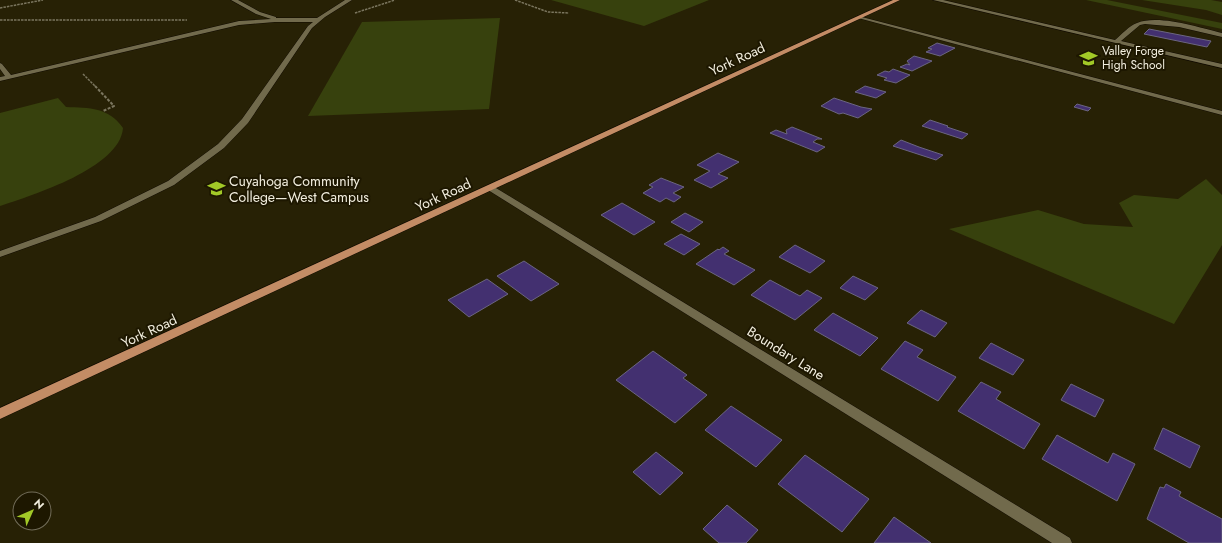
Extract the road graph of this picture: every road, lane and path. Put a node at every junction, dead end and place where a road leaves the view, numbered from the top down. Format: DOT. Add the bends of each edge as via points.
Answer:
graph roads {
  1 [pos="43,0"];
  2 [pos="234,0"];
  3 [pos="346,0"];
  4 [pos="515,0"];
  5 [pos="897,0"];
  6 [pos="936,0"];
  7 [pos="0,8"];
  8 [pos="569,13"];
  9 [pos="860,17"];
  10 [pos="0,20"];
  11 [pos="186,20"];
  12 [pos="275,20"];
  13 [pos="319,20"];
  14 [pos="1222,35"];
  15 [pos="1116,42"];
  16 [pos="72,62"];
  17 [pos="0,65"];
  18 [pos="1222,66"];
  19 [pos="9,77"];
  20 [pos="0,79"];
  21 [pos="103,111"];
  22 [pos="1222,113"];
  23 [pos="491,188"];
  24 [pos="0,254"];
  25 [pos="0,414"];
  26 [pos="1065,543"];
  1 -- 7 [label="path"];
  2 -- 12 [label="street"];
  3 -- 13 [label="street"];
  4 -- 8 [label="path" via="548,13"];
  5 -- 9 [label="main road, York Road"];
  6 -- 15 [label="street"];
  9 -- 22 [label="street"];
  9 -- 23 [label="main road, York Road"];
  10 -- 11 [label="path"];
  12 -- 13 [label="street"];
  12 -- 16 [label="street" via="227,25"];
  13 -- 24 [label="street" via="310,27 245,121 222,146 184,174 98,219"];
  14 -- 15 [label="street" via="1147,21 1138,24"];
  15 -- 18 [label="street"];
  16 -- 19 [label="street"];
  16 -- 21 [label="path" via="114,106"];
  17 -- 19 [label="street"];
  19 -- 20 [label="street"];
  23 -- 25 [label="main road, York Road"];
  23 -- 26 [label="street, Boundary Lane"];
}
